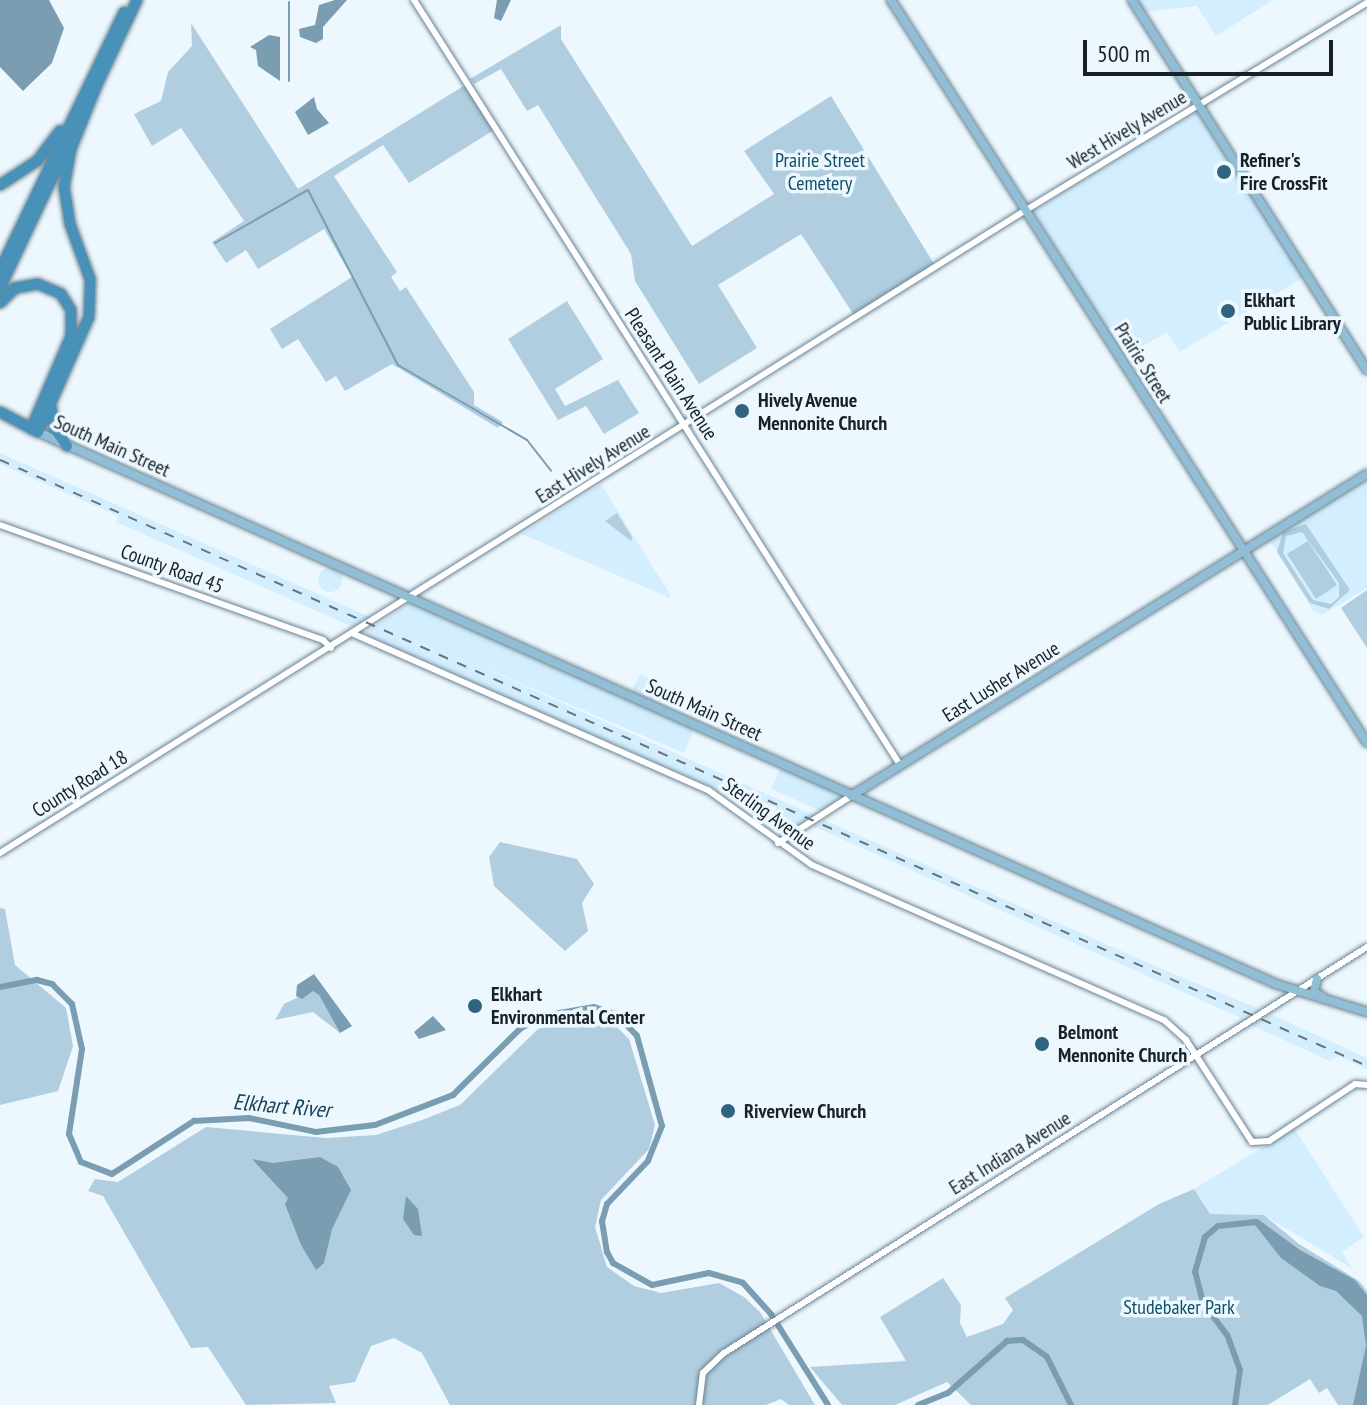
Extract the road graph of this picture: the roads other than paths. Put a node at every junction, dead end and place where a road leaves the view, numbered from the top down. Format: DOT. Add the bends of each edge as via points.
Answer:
graph roads {
  1 [pos="130,0"];
  2 [pos="137,0"];
  3 [pos="414,0"];
  4 [pos="891,0"];
  5 [pos="1132,0"];
  6 [pos="1367,3"];
  7 [pos="109,41"];
  8 [pos="96,87"];
  9 [pos="1199,105"];
  10 [pos="0,185"];
  11 [pos="1026,210"];
  12 [pos="0,270"];
  13 [pos="0,288"];
  14 [pos="0,303"];
  15 [pos="1367,370"];
  16 [pos="47,401"];
  17 [pos="0,412"];
  18 [pos="0,419"];
  19 [pos="685,425"];
  20 [pos="34,430"];
  21 [pos="67,446"];
  22 [pos="1367,474"];
  23 [pos="0,525"];
  24 [pos="1242,549"];
  25 [pos="410,598"];
  26 [pos="351,636"];
  27 [pos="323,640"];
  28 [pos="331,648"];
  29 [pos="1363,730"];
  30 [pos="1367,743"];
  31 [pos="178,744"];
  32 [pos="900,765"];
  33 [pos="851,796"];
  34 [pos="778,843"];
  35 [pos="0,853"];
  36 [pos="1367,947"];
  37 [pos="1317,979"];
  38 [pos="1296,992"];
  39 [pos="1333,1003"];
  40 [pos="1367,1012"];
  41 [pos="1196,1055"];
  42 [pos="1365,1084"];
  43 [pos="699,1405"];
  1 -- 7 [label="highway"];
  2 -- 8 [label="highway"];
  3 -- 19 [label="street, Pleasant Plain Avenue"];
  4 -- 11 [label="main road, Prairie Street"];
  5 -- 9 [label="main road"];
  6 -- 9 [label="street, West Hively Avenue"];
  7 -- 10 [label="highway" via="53,143 29,168"];
  7 -- 12 [label="highway"];
  8 -- 13 [label="highway"];
  8 -- 16 [label="highway" via="71,149 64,188 70,224 90,279 91,307"];
  9 -- 11 [label="street, West Hively Avenue"];
  9 -- 15 [label="main road"];
  11 -- 19 [label="street, East Hively Avenue"];
  11 -- 24 [label="main road, Prairie Street"];
  14 -- 16 [label="highway" via="15,288 38,284 61,294 71,310 71,336"];
  16 -- 17 [label="highway" via="24,415"];
  16 -- 20 [label="highway"];
  16 -- 21 [label="highway"];
  17 -- 20 [label="highway, South Main Street"];
  18 -- 20 [label="highway, South Main Street"];
  19 -- 25 [label="street, East Hively Avenue"];
  19 -- 32 [label="street, Pleasant Plain Avenue"];
  20 -- 21 [label="main road, South Main Street"];
  21 -- 25 [label="main road, South Main Street"];
  22 -- 24 [label="main road, East Lusher Avenue"];
  23 -- 27 [label="street, County Road 45"];
  24 -- 29 [label="main road, Prairie Street"];
  24 -- 32 [label="main road, East Lusher Avenue"];
  25 -- 26 [label="street, East Hively Avenue"];
  25 -- 33 [label="main road, South Main Street"];
  26 -- 27 [label="street"];
  26 -- 28 [label="street, East Hively Avenue"];
  26 -- 34 [label="street, Sterling Avenue" via="708,790"];
  27 -- 28 [label="street, County Road 45"];
  28 -- 31 [label="street, East Hively Avenue"];
  29 -- 30 [label="main road, Prairie Street"];
  31 -- 35 [label="street, County Road 18"];
  32 -- 33 [label="main road, East Lusher Avenue"];
  33 -- 34 [label="street, East Lusher Avenue"];
  33 -- 38 [label="main road, South Main Street"];
  34 -- 41 [label="street, Sterling Avenue" via="812,865 1164,1020"];
  36 -- 37 [label="street, East Indiana Avenue"];
  37 -- 38 [label="street, East Indiana Avenue"];
  37 -- 39 [label="main road" via="1314,992"];
  38 -- 39 [label="main road, South Main Street"];
  38 -- 41 [label="street, East Indiana Avenue"];
  39 -- 40 [label="main road, South Main Street"];
  41 -- 42 [label="street, Sterling Avenue" via="1255,1141"];
  41 -- 43 [label="street, East Indiana Avenue" via="758,1331 707,1367 698,1387"];
}
